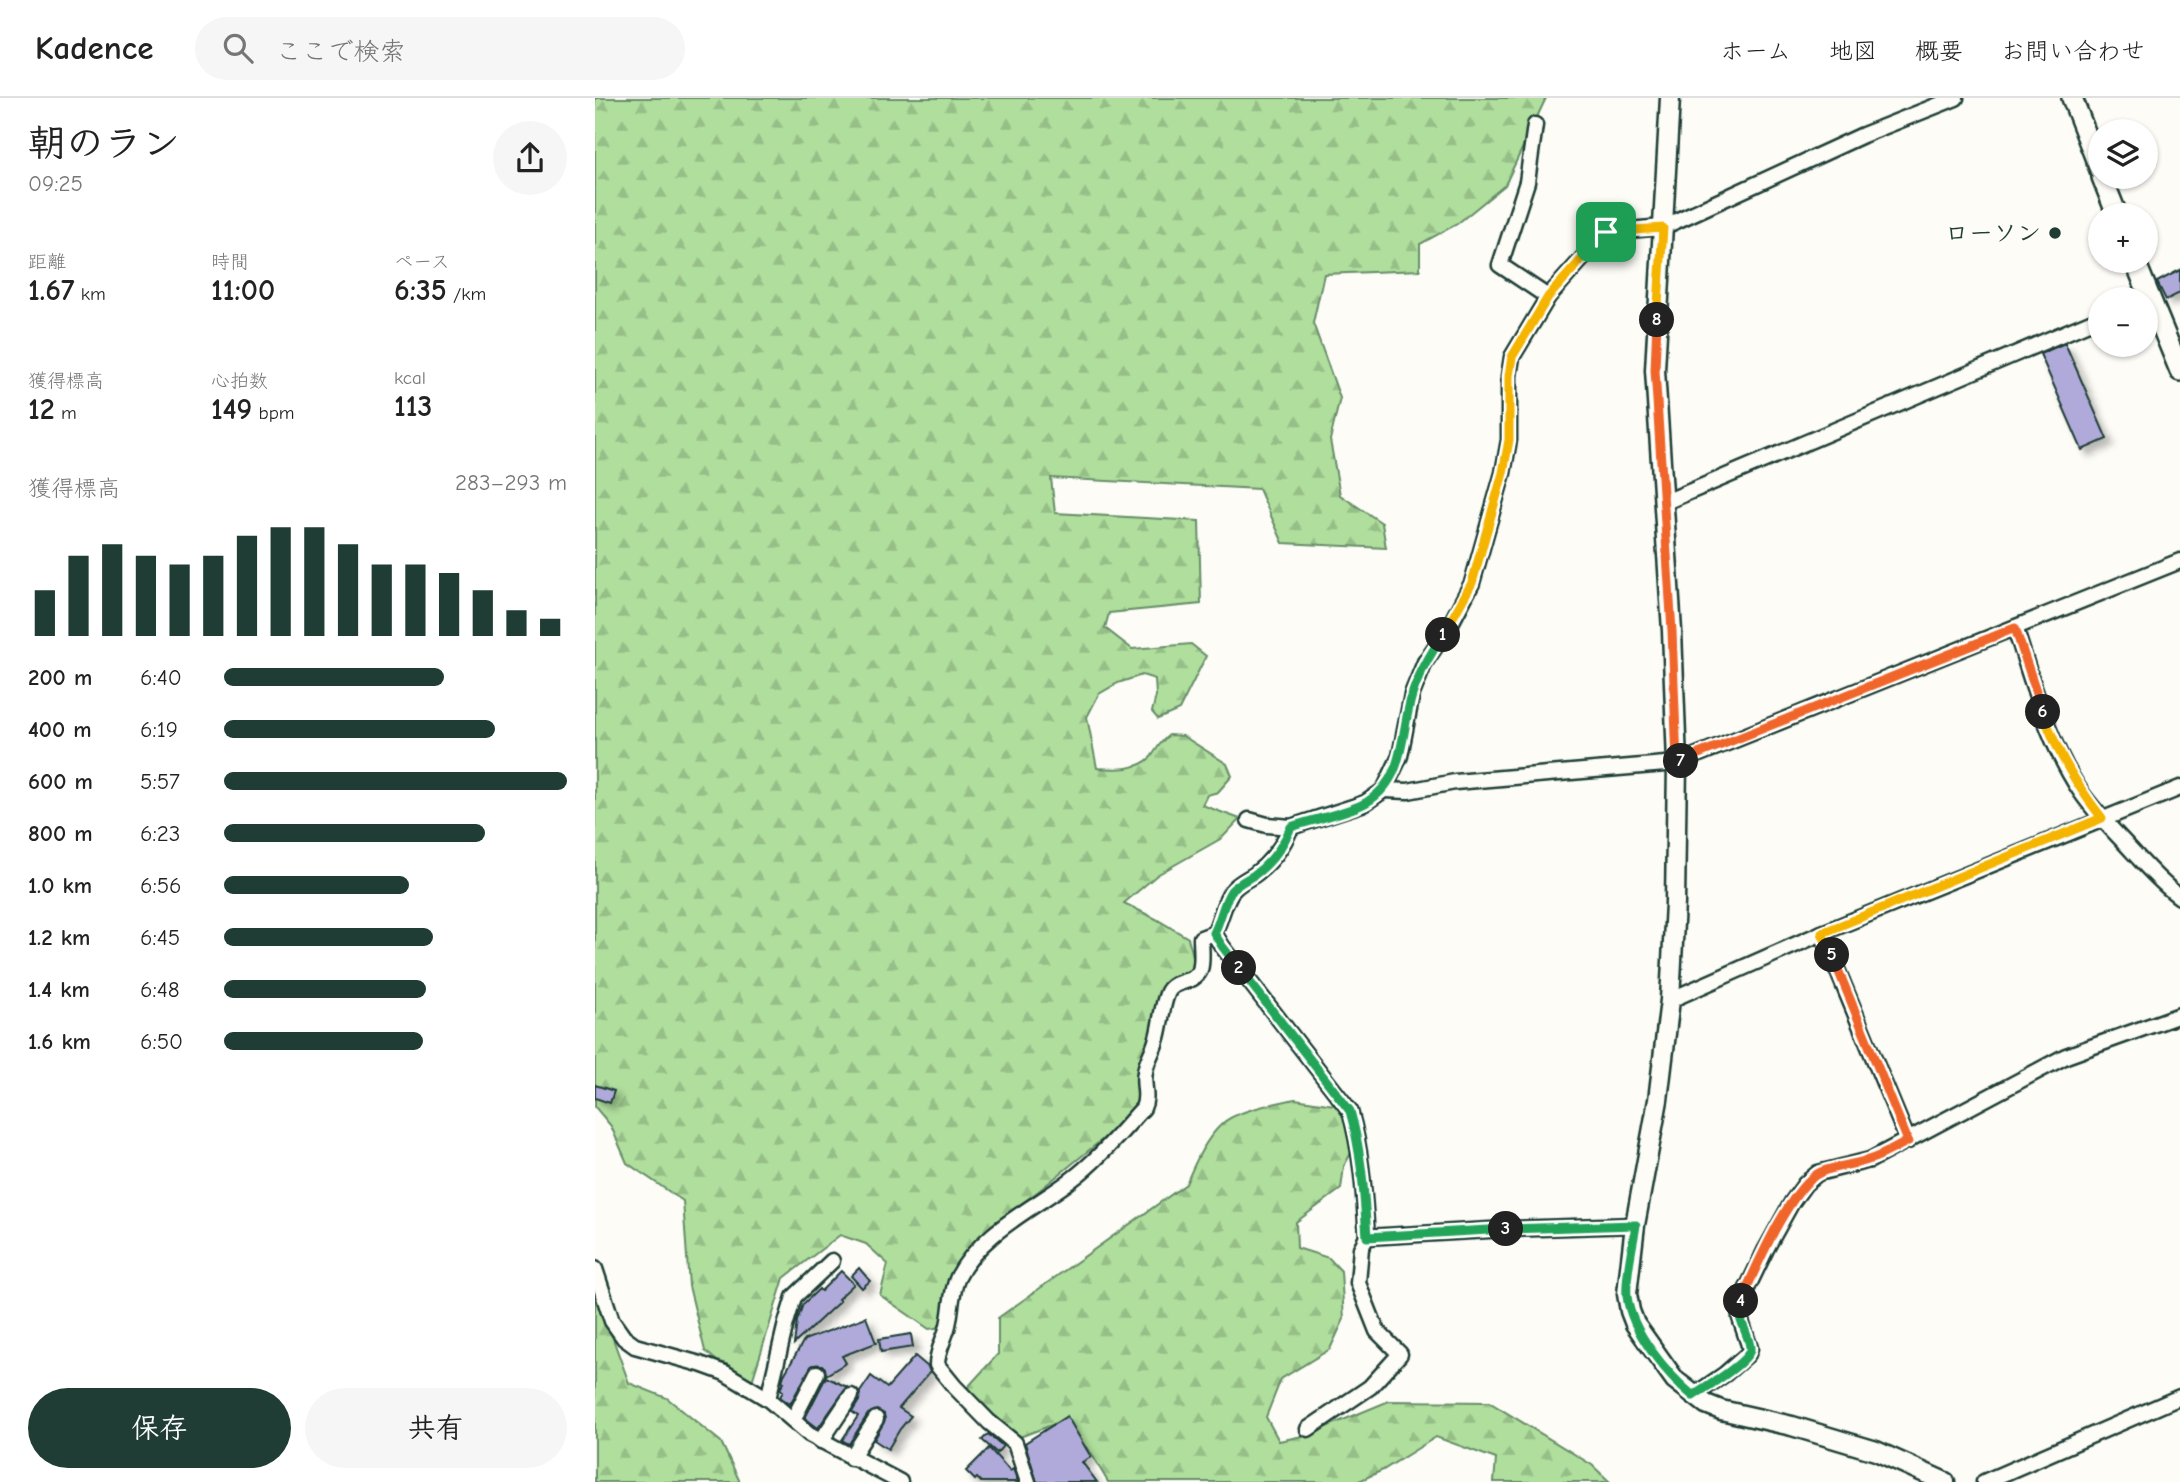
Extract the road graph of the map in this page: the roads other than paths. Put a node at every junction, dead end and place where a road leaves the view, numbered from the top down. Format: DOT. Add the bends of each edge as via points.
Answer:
graph roads {
  1 [pos="1670,98"];
  2 [pos="1956,98"];
  3 [pos="2072,98"];
  4 [pos="1535,125"];
  5 [pos="2088,139"];
  6 [pos="1663,228"];
  7 [pos="1548,297"];
  8 [pos="2088,323"];
  9 [pos="2158,324"];
  10 [pos="2180,371"];
  11 [pos="1663,503"];
  12 [pos="2180,561"];
  13 [pos="2015,628"];
  14 [pos="1677,763"];
  15 [pos="2180,788"];
  16 [pos="1384,790"];
  17 [pos="2102,818"];
  18 [pos="1249,820"];
  19 [pos="1291,827"];
  20 [pos="2180,897"];
  21 [pos="1214,933"];
  22 [pos="1822,933"];
  23 [pos="1670,1000"];
  24 [pos="2180,1015"];
  25 [pos="1908,1141"];
  26 [pos="1636,1225"];
  27 [pos="1367,1237"];
  28 [pos="832,1261"];
  29 [pos="595,1269"];
  30 [pos="817,1373"];
  31 [pos="851,1396"];
  32 [pos="1693,1396"];
  33 [pos="2180,1397"];
  34 [pos="768,1399"];
  35 [pos="876,1419"];
  36 [pos="793,1420"];
  37 [pos="1308,1429"];
  38 [pos="821,1441"];
  39 [pos="852,1458"];
  40 [pos="900,1482"];
  41 [pos="1028,1482"];
  42 [pos="1945,1482"];
  43 [pos="1984,1482"];
  1 -- 6 [label="street"];
  2 -- 6 [label="street" via="1863,135"];
  3 -- 5 [label="main road"];
  4 -- 7 [label="street" via="1527,182 1500,265"];
  6 -- 7 [label="street" via="1606,232"];
  6 -- 11 [label="street" via="1655,370"];
  7 -- 16 [label="street" via="1512,357 1509,440 1472,583 1425,662 1412,694 1400,756"];
  8 -- 11 [label="street"];
  9 -- 10 [label="main road"];
  11 -- 14 [label="street"];
  12 -- 13 [label="street"];
  13 -- 14 [label="street"];
  13 -- 17 [label="street" via="2047,725 2081,792"];
  14 -- 16 [label="street"];
  14 -- 23 [label="street"];
  15 -- 17 [label="street"];
  16 -- 19 [label="street" via="1365,803"];
  17 -- 20 [label="street" via="2163,885"];
  17 -- 22 [label="street"];
  18 -- 19 [label="street"];
  19 -- 21 [label="street" via="1274,857 1233,889"];
  21 -- 27 [label="street" via="1350,1111 1363,1173"];
  21 -- 41 [label="street" via="1202,937 1200,971 1171,987 1167,995 1145,1068 1147,1100 1143,1108 1072,1179 995,1232 957,1279 937,1365 989,1422 1015,1443"];
  22 -- 23 [label="street"];
  22 -- 25 [label="street"];
  23 -- 26 [label="street"];
  24 -- 25 [label="street" via="2066,1056"];
  25 -- 32 [label="street" via="1870,1160 1818,1173 1805,1184 1739,1305 1748,1354"];
  26 -- 27 [label="street"];
  26 -- 32 [label="street" via="1627,1294 1630,1311 1675,1380"];
  27 -- 37 [label="street" via="1361,1248 1358,1283 1377,1331 1400,1354 1370,1387"];
  28 -- 34 [label="street" via="794,1297"];
  29 -- 34 [label="street" via="612,1321 624,1338 635,1346 725,1373"];
  30 -- 36 [label="street"];
  31 -- 38 [label="street"];
  32 -- 42 [label="street" via="1721,1410 1875,1451"];
  33 -- 43 [label="street"];
  34 -- 36 [label="street"];
  35 -- 39 [label="street"];
  36 -- 38 [label="street"];
  38 -- 39 [label="street"];
  39 -- 40 [label="street"];
}
